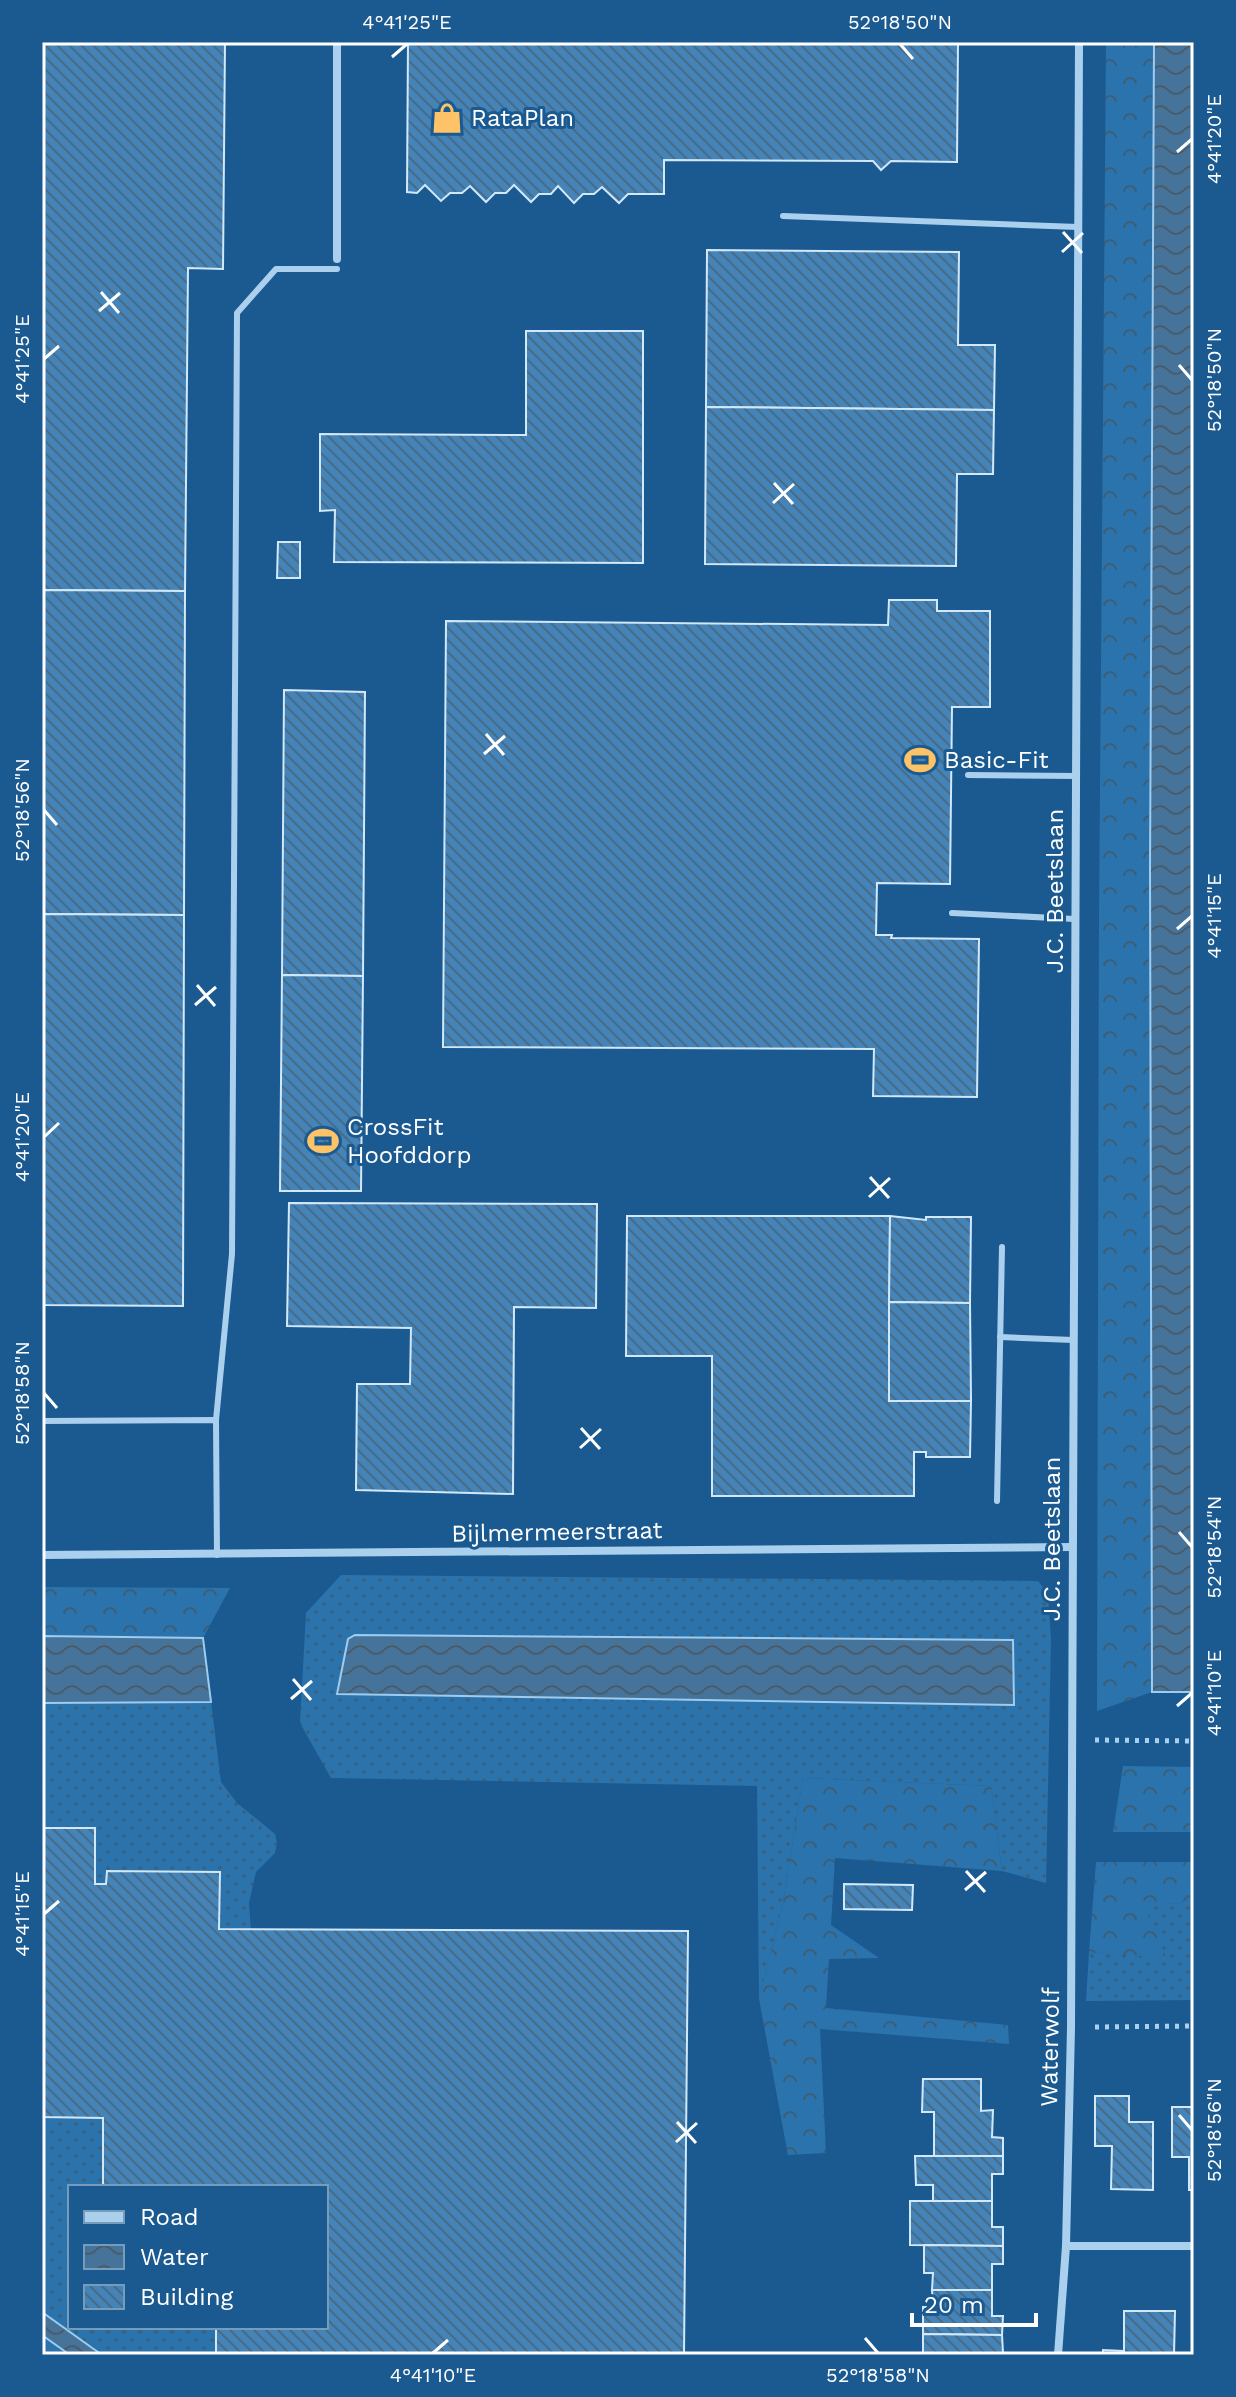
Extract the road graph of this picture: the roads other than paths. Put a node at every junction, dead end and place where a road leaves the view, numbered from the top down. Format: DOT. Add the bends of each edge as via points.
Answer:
graph roads {
  1 [pos="337,42"];
  2 [pos="1079,42"];
  3 [pos="783,216"];
  4 [pos="1078,227"];
  5 [pos="337,259"];
  6 [pos="337,269"];
  7 [pos="968,775"];
  8 [pos="1076,776"];
  9 [pos="952,913"];
  10 [pos="1075,919"];
  11 [pos="1002,1247"];
  12 [pos="1000,1337"];
  13 [pos="1073,1340"];
  14 [pos="216,1420"];
  15 [pos="42,1421"];
  16 [pos="997,1501"];
  17 [pos="1072,1547"];
  18 [pos="42,1555"];
  19 [pos="217,1555"];
  20 [pos="1072,1740"];
  21 [pos="1066,2246"];
  22 [pos="1194,2246"];
  23 [pos="1058,2355"];
  1 -- 5 [label="street"];
  2 -- 4 [label="street, J.C. Beetslaan"];
  3 -- 4 [label="lane"];
  4 -- 8 [label="street, J.C. Beetslaan"];
  6 -- 14 [label="lane" via="276,269 237,313 232,1254"];
  7 -- 8 [label="lane"];
  8 -- 10 [label="street, J.C. Beetslaan"];
  9 -- 10 [label="lane"];
  10 -- 13 [label="street, J.C. Beetslaan"];
  11 -- 12 [label="lane"];
  12 -- 13 [label="lane"];
  12 -- 16 [label="lane"];
  13 -- 17 [label="street, J.C. Beetslaan"];
  14 -- 15 [label="lane"];
  14 -- 19 [label="lane"];
  17 -- 19 [label="street, Bijlmermeerstraat"];
  17 -- 20 [label="street, J.C. Beetslaan"];
  18 -- 19 [label="street, Bijlmermeerstraat"];
  20 -- 21 [label="street, Waterwolf"];
  21 -- 22 [label="street"];
  21 -- 23 [label="street, Waterwolf"];
}
